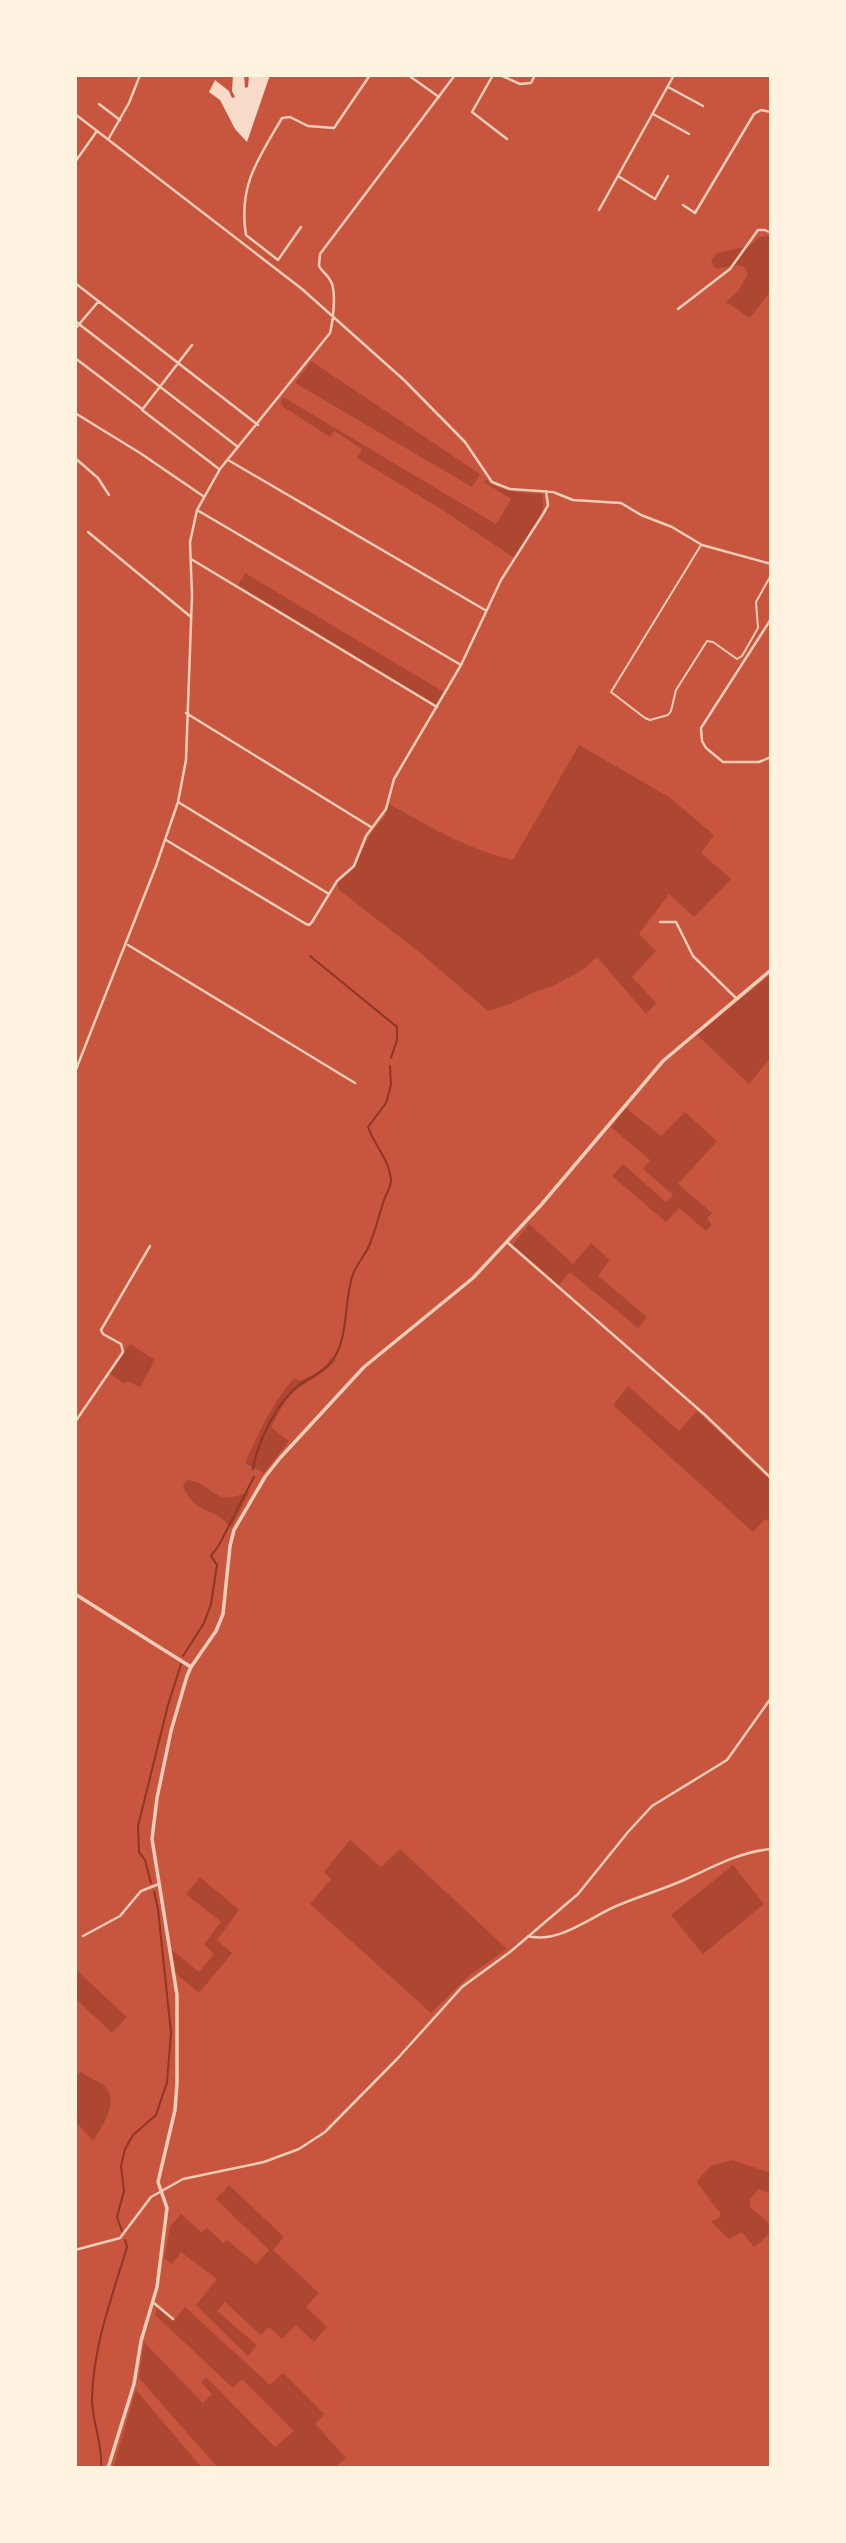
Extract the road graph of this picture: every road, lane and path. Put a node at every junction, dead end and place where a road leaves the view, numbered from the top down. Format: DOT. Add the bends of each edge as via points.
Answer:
graph roads {
  1 [pos="140,75"];
  2 [pos="370,75"];
  3 [pos="408,75"];
  4 [pos="455,75"];
  5 [pos="494,75"];
  6 [pos="500,75"];
  7 [pos="535,75"];
  8 [pos="674,75"];
  9 [pos="668,87"];
  10 [pos="439,97"];
  11 [pos="99,104"];
  12 [pos="703,106"];
  13 [pos="771,112"];
  14 [pos="75,114"];
  15 [pos="653,114"];
  16 [pos="120,120"];
  17 [pos="97,131"];
  18 [pos="689,134"];
  19 [pos="109,139"];
  20 [pos="507,139"];
  21 [pos="75,162"];
  22 [pos="618,176"];
  23 [pos="668,176"];
  24 [pos="683,205"];
  25 [pos="599,210"];
  26 [pos="301,227"];
  27 [pos="771,233"];
  28 [pos="75,283"];
  29 [pos="98,302"];
  30 [pos="678,309"];
  31 [pos="333,317"];
  32 [pos="75,321"];
  33 [pos="79,324"];
  34 [pos="75,329"];
  35 [pos="192,345"];
  36 [pos="75,358"];
  37 [pos="179,363"];
  38 [pos="161,385"];
  39 [pos="142,410"];
  40 [pos="75,413"];
  41 [pos="258,425"];
  42 [pos="239,447"];
  43 [pos="75,458"];
  44 [pos="228,460"];
  45 [pos="220,470"];
  46 [pos="545,491"];
  47 [pos="109,495"];
  48 [pos="203,496"];
  49 [pos="197,510"];
  50 [pos="88,532"];
  51 [pos="702,545"];
  52 [pos="191,559"];
  53 [pos="771,564"];
  54 [pos="771,575"];
  55 [pos="486,610"];
  56 [pos="191,617"];
  57 [pos="771,619"];
  58 [pos="461,665"];
  59 [pos="438,708"];
  60 [pos="186,713"];
  61 [pos="771,757"];
  62 [pos="178,802"];
  63 [pos="372,828"];
  64 [pos="165,840"];
  65 [pos="329,894"];
  66 [pos="660,922"];
  67 [pos="127,944"];
  68 [pos="771,970"];
  69 [pos="737,999"];
  70 [pos="75,1072"];
  71 [pos="355,1083"];
  72 [pos="508,1242"];
  73 [pos="150,1247"];
  74 [pos="75,1422"];
  75 [pos="771,1478"];
  76 [pos="75,1594"];
  77 [pos="191,1667"];
  78 [pos="771,1698"];
  79 [pos="771,1849"];
  80 [pos="159,1884"];
  81 [pos="83,1936"];
  82 [pos="528,1936"];
  83 [pos="160,2192"];
  84 [pos="75,2250"];
  85 [pos="154,2303"];
  86 [pos="173,2319"];
  87 [pos="108,2468"];
  1 -- 16 [label="street"];
  2 -- 26 [label="street" via="334,128 282,118 253,167 244,210 247,235 278,260"];
  3 -- 10 [label="street"];
  4 -- 10 [label="street"];
  5 -- 20 [label="street" via="472,111"];
  6 -- 7 [label="street" via="520,84 531,83"];
  8 -- 9 [label="street"];
  9 -- 12 [label="street"];
  9 -- 15 [label="street"];
  10 -- 31 [label="street" via="320,254 319,266 333,284"];
  11 -- 16 [label="street"];
  13 -- 24 [label="street" via="754,114 695,213"];
  14 -- 17 [label="street"];
  15 -- 18 [label="street"];
  15 -- 22 [label="street"];
  16 -- 19 [label="street"];
  17 -- 19 [label="street"];
  17 -- 21 [label="street"];
  19 -- 31 [label="street"];
  22 -- 23 [label="street" via="655,199"];
  22 -- 25 [label="street"];
  27 -- 30 [label="street" via="758,230 730,269"];
  28 -- 29 [label="street"];
  29 -- 33 [label="street"];
  29 -- 37 [label="street"];
  31 -- 41 [label="street" via="325,342"];
  31 -- 46 [label="street" via="465,442 492,482 510,489"];
  32 -- 33 [label="street"];
  33 -- 34 [label="street"];
  33 -- 38 [label="street"];
  35 -- 37 [label="street"];
  36 -- 39 [label="street"];
  37 -- 38 [label="street"];
  37 -- 41 [label="street"];
  38 -- 39 [label="street"];
  38 -- 42 [label="street"];
  39 -- 45 [label="street"];
  40 -- 48 [label="street"];
  41 -- 42 [label="street"];
  42 -- 44 [label="street"];
  43 -- 47 [label="street"];
  44 -- 45 [label="street"];
  44 -- 55 [label="street"];
  45 -- 48 [label="street"];
  46 -- 51 [label="street" via="573,500 621,503"];
  46 -- 55 [label="street" via="548,505"];
  48 -- 49 [label="street"];
  49 -- 52 [label="street"];
  49 -- 58 [label="street"];
  50 -- 56 [label="street"];
  51 -- 53 [label="street"];
  51 -- 54 [label="lane" via="611,692 645,718 671,711 676,690 707,641 737,659 742,656 758,628 756,602"];
  52 -- 56 [label="street"];
  52 -- 59 [label="street"];
  55 -- 58 [label="street"];
  56 -- 60 [label="street"];
  57 -- 61 [label="street" via="701,728 706,748 723,762 759,762"];
  58 -- 59 [label="street"];
  59 -- 63 [label="street" via="398,772 386,809"];
  60 -- 62 [label="street" via="186,760"];
  60 -- 63 [label="street"];
  62 -- 64 [label="street"];
  62 -- 65 [label="street"];
  63 -- 65 [label="street" via="354,866"];
  64 -- 65 [label="street" via="309,925"];
  64 -- 67 [label="street"];
  66 -- 69 [label="street" via="676,922 692,956"];
  67 -- 70 [label="street"];
  67 -- 71 [label="street"];
  68 -- 69 [label="street"];
  69 -- 72 [label="street" via="663,1061"];
  72 -- 75 [label="street"];
  72 -- 77 [label="street" via="473,1278 364,1367 265,1477 234,1530 223,1614"];
  73 -- 74 [label="street" via="101,1330 121,1343 123,1352"];
  76 -- 77 [label="street"];
  77 -- 80 [label="street" via="178,1700 157,1798 152,1839"];
  78 -- 82 [label="street" via="727,1760 652,1806 579,1892"];
  79 -- 82 [label="street" via="734,1857 564,1931 541,1938"];
  80 -- 81 [label="street" via="141,1891 120,1916"];
  80 -- 83 [label="street" via="177,1995 178,2041 175,2110 158,2182"];
  82 -- 83 [label="street" via="462,1987 325,2132 264,2162 183,2179"];
  83 -- 84 [label="street" via="120,2238"];
  83 -- 85 [label="street" via="167,2208 166,2227"];
  85 -- 86 [label="street"];
  85 -- 87 [label="street"];
}
